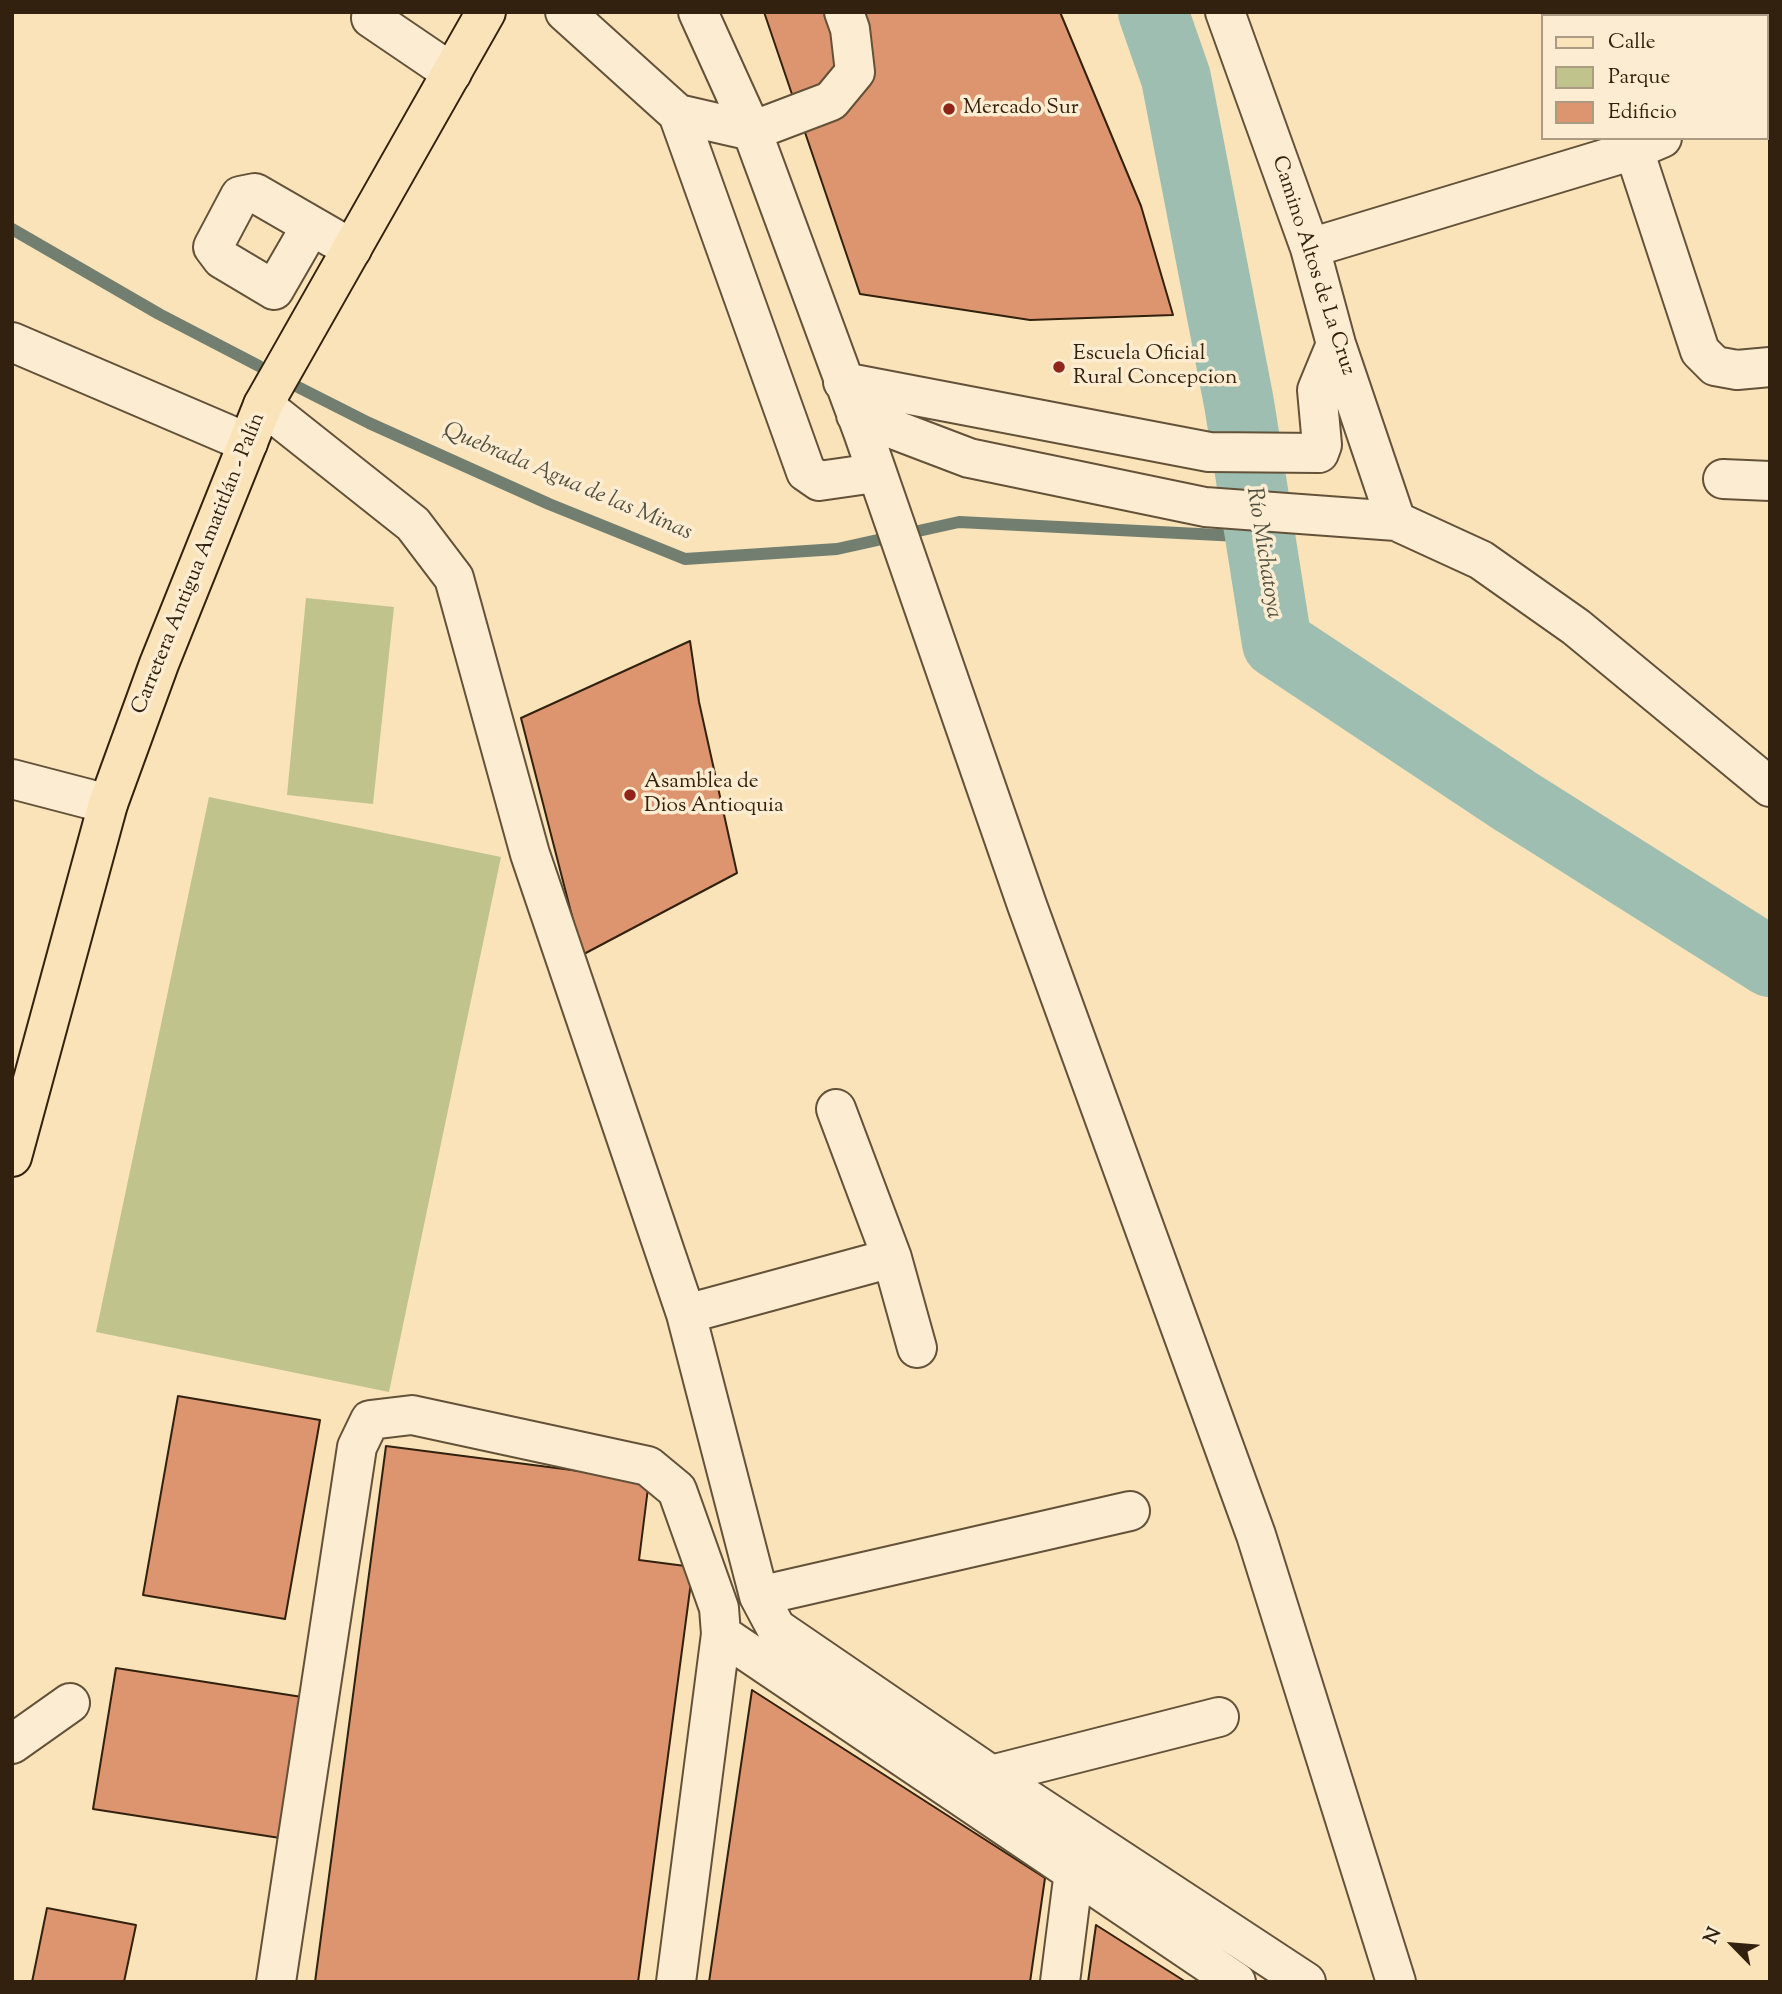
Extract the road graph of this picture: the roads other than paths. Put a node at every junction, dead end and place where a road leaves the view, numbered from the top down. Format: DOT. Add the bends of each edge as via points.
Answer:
graph roads {
  1 [pos="373,12"];
  2 [pos="486,12"];
  3 [pos="565,12"];
  4 [pos="698,12"];
  5 [pos="844,12"];
  6 [pos="1225,12"];
  7 [pos="452,73"];
  8 [pos="678,114"];
  9 [pos="752,131"];
  10 [pos="1648,144"];
  11 [pos="311,226"];
  12 [pos="352,248"];
  13 [pos="1310,248"];
  14 [pos="12,342"];
  15 [pos="1336,344"];
  16 [pos="1770,367"];
  17 [pos="849,399"];
  18 [pos="263,405"];
  19 [pos="248,443"];
  20 [pos="875,473"];
  21 [pos="1723,479"];
  22 [pos="1770,481"];
  23 [pos="1396,521"];
  24 [pos="12,779"];
  25 [pos="1770,787"];
  26 [pos="108,804"];
  27 [pos="836,1109"];
  28 [pos="12,1157"];
  29 [pos="891,1258"];
  30 [pos="687,1314"];
  31 [pos="917,1348"];
  32 [pos="1130,1511"];
  33 [pos="759,1595"];
  34 [pos="721,1634"];
  35 [pos="70,1703"];
  36 [pos="1219,1717"];
  37 [pos="12,1744"];
  38 [pos="991,1775"];
  39 [pos="1074,1871"];
  40 [pos="276,1982"];
  41 [pos="676,1982"];
  42 [pos="1060,1982"];
  43 [pos="1236,1982"];
  44 [pos="1306,1982"];
  45 [pos="1396,1982"];
  1 -- 7 [label="street" via="372,18"];
  2 -- 7 [label="main road, Carretera Antigua Amatitlán - Palín"];
  3 -- 8 [label="street"];
  4 -- 9 [label="street"];
  5 -- 9 [label="street" via="855,72 831,101"];
  6 -- 13 [label="street, Camino Altos de La Cruz"];
  7 -- 12 [label="main road, Carretera Antigua Amatitlán - Palín"];
  8 -- 9 [label="street"];
  8 -- 20 [label="street" via="806,472 819,481"];
  9 -- 17 [label="street"];
  10 -- 13 [label="street"];
  10 -- 16 [label="street" via="1700,351 1715,366 1737,370"];
  11 -- 12 [label="street"];
  12 -- 18 [label="main road, Carretera Antigua Amatitlán - Palín"];
  13 -- 15 [label="street, Camino Altos de La Cruz"];
  14 -- 19 [label="street"];
  15 -- 17 [label="street" via="1317,390 1319,453 1209,452"];
  15 -- 23 [label="street, Camino Altos de La Cruz"];
  17 -- 20 [label="street"];
  17 -- 23 [label="street" via="969,458 1205,507"];
  18 -- 19 [label="main road, Carretera Antigua Amatitlán - Palín"];
  18 -- 30 [label="street" via="413,524 454,578 530,854"];
  19 -- 26 [label="main road, Carretera Antigua Amatitlán - Palín"];
  20 -- 45 [label="street" via="1256,1535"];
  21 -- 22 [label="street"];
  23 -- 25 [label="street" via="1481,560 1576,627"];
  24 -- 26 [label="street"];
  26 -- 28 [label="main road, Carretera Antigua Amatitlán - Palín"];
  27 -- 29 [label="street"];
  29 -- 30 [label="street"];
  29 -- 31 [label="street"];
  30 -- 33 [label="street"];
  32 -- 33 [label="street"];
  33 -- 38 [label="street" via="776,1628"];
  34 -- 39 [label="street"];
  34 -- 40 [label="street" via="719,1608 677,1490 648,1466 412,1415 370,1420 357,1447"];
  34 -- 41 [label="street"];
  35 -- 37 [label="street"];
  36 -- 38 [label="street"];
  38 -- 44 [label="street"];
  39 -- 42 [label="street"];
  39 -- 43 [label="street"];
}
